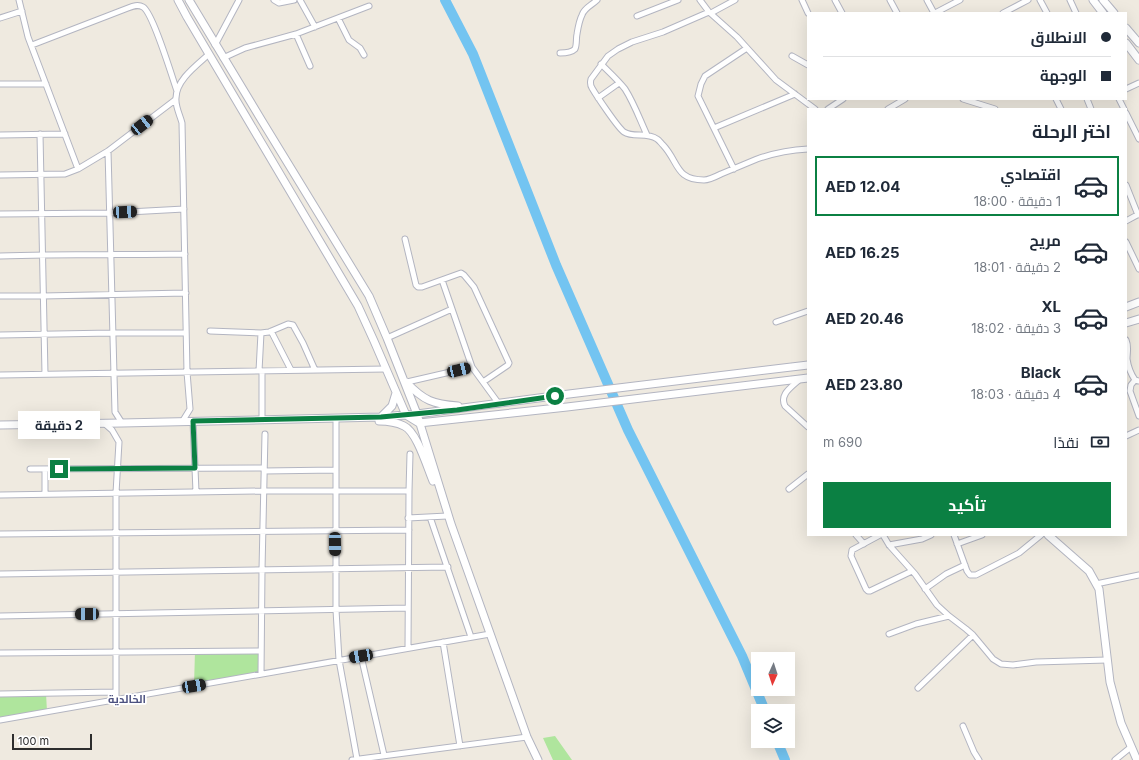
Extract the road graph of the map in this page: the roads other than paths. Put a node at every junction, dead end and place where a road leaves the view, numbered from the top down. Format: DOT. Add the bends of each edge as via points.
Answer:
graph roads {
  1 [pos="19,0"];
  2 [pos="178,0"];
  3 [pos="189,0"];
  4 [pos="239,0"];
  5 [pos="274,0"];
  6 [pos="294,0"];
  7 [pos="300,0"];
  8 [pos="597,0"];
  9 [pos="678,0"];
  10 [pos="700,0"];
  11 [pos="735,0"];
  12 [pos="802,0"];
  13 [pos="835,0"];
  14 [pos="890,0"];
  15 [pos="927,0"];
  16 [pos="960,0"];
  17 [pos="1028,0"];
  18 [pos="1040,0"];
  19 [pos="1070,0"];
  20 [pos="1093,0"];
  21 [pos="1103,0"];
  22 [pos="368,6"];
  23 [pos="22,11"];
  24 [pos="1013,11"];
  25 [pos="710,12"];
  26 [pos="808,12"];
  27 [pos="841,12"];
  28 [pos="896,12"];
  29 [pos="934,12"];
  30 [pos="937,12"];
  31 [pos="1046,12"];
  32 [pos="1076,12"];
  33 [pos="1102,12"];
  34 [pos="1113,12"];
  35 [pos="637,16"];
  36 [pos="0,18"];
  37 [pos="338,18"];
  38 [pos="315,27"];
  39 [pos="1127,29"];
  40 [pos="296,34"];
  41 [pos="1139,43"];
  42 [pos="1127,44"];
  43 [pos="32,45"];
  44 [pos="215,45"];
  45 [pos="747,48"];
  46 [pos="560,53"];
  47 [pos="209,54"];
  48 [pos="364,55"];
  49 [pos="792,56"];
  50 [pos="223,58"];
  51 [pos="1139,60"];
  52 [pos="601,64"];
  53 [pos="807,64"];
  54 [pos="310,66"];
  55 [pos="619,83"];
  56 [pos="1139,83"];
  57 [pos="0,84"];
  58 [pos="46,84"];
  59 [pos="1127,89"];
  60 [pos="177,91"];
  61 [pos="795,94"];
  62 [pos="598,98"];
  63 [pos="175,100"];
  64 [pos="842,100"];
  65 [pos="903,100"];
  66 [pos="966,100"];
  67 [pos="814,108"];
  68 [pos="830,108"];
  69 [pos="890,108"];
  70 [pos="992,108"];
  71 [pos="1127,115"];
  72 [pos="714,128"];
  73 [pos="40,134"];
  74 [pos="65,134"];
  75 [pos="0,135"];
  76 [pos="647,135"];
  77 [pos="1139,139"];
  78 [pos="807,149"];
  79 [pos="108,151"];
  80 [pos="78,169"];
  81 [pos="734,169"];
  82 [pos="0,175"];
  83 [pos="41,175"];
  84 [pos="1127,187"];
  85 [pos="184,209"];
  86 [pos="42,213"];
  87 [pos="110,213"];
  88 [pos="0,214"];
  89 [pos="1139,214"];
  90 [pos="1127,220"];
  91 [pos="405,239"];
  92 [pos="1127,244"];
  93 [pos="42,254"];
  94 [pos="185,254"];
  95 [pos="111,255"];
  96 [pos="0,256"];
  97 [pos="1138,266"];
  98 [pos="442,280"];
  99 [pos="186,293"];
  100 [pos="112,295"];
  101 [pos="0,296"];
  102 [pos="43,296"];
  103 [pos="1139,302"];
  104 [pos="1127,307"];
  105 [pos="452,309"];
  106 [pos="807,311"];
  107 [pos="1139,319"];
  108 [pos="776,322"];
  109 [pos="1127,323"];
  110 [pos="210,331"];
  111 [pos="271,331"];
  112 [pos="112,333"];
  113 [pos="186,333"];
  114 [pos="261,333"];
  115 [pos="0,335"];
  116 [pos="44,335"];
  117 [pos="387,338"];
  118 [pos="1127,344"];
  119 [pos="1127,358"];
  120 [pos="807,365"];
  121 [pos="472,367"];
  122 [pos="386,369"];
  123 [pos="291,370"];
  124 [pos="315,370"];
  125 [pos="261,371"];
  126 [pos="187,372"];
  127 [pos="113,373"];
  128 [pos="0,374"];
  129 [pos="45,374"];
  130 [pos="807,378"];
  131 [pos="800,379"];
  132 [pos="405,380"];
  133 [pos="1137,380"];
  134 [pos="483,382"];
  135 [pos="396,393"];
  136 [pos="499,404"];
  137 [pos="470,408"];
  138 [pos="416,414"];
  139 [pos="406,415"];
  140 [pos="1139,416"];
  141 [pos="381,417"];
  142 [pos="336,418"];
  143 [pos="350,418"];
  144 [pos="262,420"];
  145 [pos="193,421"];
  146 [pos="182,422"];
  147 [pos="104,423"];
  148 [pos="122,423"];
  149 [pos="419,423"];
  150 [pos="0,425"];
  151 [pos="807,425"];
  152 [pos="1139,430"];
  153 [pos="265,434"];
  154 [pos="1127,436"];
  155 [pos="410,454"];
  156 [pos="195,468"];
  157 [pos="30,469"];
  158 [pos="45,469"];
  159 [pos="117,469"];
  160 [pos="264,470"];
  161 [pos="336,470"];
  162 [pos="807,475"];
  163 [pos="789,489"];
  164 [pos="264,490"];
  165 [pos="336,490"];
  166 [pos="408,490"];
  167 [pos="196,492"];
  168 [pos="116,493"];
  169 [pos="45,494"];
  170 [pos="0,495"];
  171 [pos="448,516"];
  172 [pos="430,517"];
  173 [pos="408,518"];
  174 [pos="451,524"];
  175 [pos="408,530"];
  176 [pos="335,531"];
  177 [pos="262,532"];
  178 [pos="116,533"];
  179 [pos="0,534"];
  180 [pos="857,536"];
  181 [pos="878,536"];
  182 [pos="884,536"];
  183 [pos="929,536"];
  184 [pos="954,536"];
  185 [pos="979,536"];
  186 [pos="1040,536"];
  187 [pos="1049,536"];
  188 [pos="864,544"];
  189 [pos="957,544"];
  190 [pos="889,545"];
  191 [pos="965,565"];
  192 [pos="448,567"];
  193 [pos="408,568"];
  194 [pos="336,569"];
  195 [pos="262,570"];
  196 [pos="912,571"];
  197 [pos="116,572"];
  198 [pos="0,574"];
  199 [pos="1139,575"];
  200 [pos="1096,584"];
  201 [pos="925,589"];
  202 [pos="408,608"];
  203 [pos="336,610"];
  204 [pos="261,611"];
  205 [pos="116,614"];
  206 [pos="0,616"];
  207 [pos="949,616"];
  208 [pos="490,634"];
  209 [pos="889,634"];
  210 [pos="973,635"];
  211 [pos="471,637"];
  212 [pos="442,642"];
  213 [pos="408,648"];
  214 [pos="261,651"];
  215 [pos="116,652"];
  216 [pos="0,653"];
  217 [pos="361,656"];
  218 [pos="339,660"];
  219 [pos="1107,660"];
  220 [pos="261,674"];
  221 [pos="918,688"];
  222 [pos="116,692"];
  223 [pos="0,694"];
  224 [pos="116,700"];
  225 [pos="0,720"];
  226 [pos="963,726"];
  227 [pos="527,737"];
  228 [pos="460,746"];
  229 [pos="1131,747"];
  230 [pos="384,755"];
  231 [pos="376,758"];
  232 [pos="354,760"];
  233 [pos="538,760"];
  234 [pos="979,760"];
  235 [pos="1115,760"];
  236 [pos="1137,760"];
  1 -- 23 [label="street"];
  2 -- 47 [label="street"];
  3 -- 44 [label="street"];
  4 -- 44 [label="street"];
  5 -- 6 [label="street" via="279,3"];
  7 -- 38 [label="street"];
  8 -- 46 [label="street" via="582,14 574,49"];
  9 -- 35 [label="street"];
  10 -- 25 [label="street"];
  11 -- 25 [label="street"];
  12 -- 26 [label="street"];
  13 -- 27 [label="street"];
  14 -- 28 [label="street"];
  15 -- 29 [label="street"];
  16 -- 30 [label="street"];
  17 -- 24 [label="street"];
  18 -- 31 [label="street"];
  19 -- 32 [label="street"];
  20 -- 33 [label="street"];
  21 -- 34 [label="street"];
  22 -- 37 [label="street"];
  23 -- 36 [label="street"];
  23 -- 43 [label="street"];
  25 -- 45 [label="street"];
  25 -- 52 [label="street" via="632,42 608,56"];
  37 -- 38 [label="street"];
  37 -- 48 [label="street" via="349,40 360,48"];
  38 -- 40 [label="street"];
  39 -- 41 [label="street"];
  40 -- 50 [label="street" via="245,48"];
  40 -- 54 [label="street"];
  42 -- 51 [label="street"];
  43 -- 58 [label="street"];
  43 -- 60 [label="street" via="128,8 143,6 161,43"];
  44 -- 50 [label="street"];
  45 -- 61 [label="street" via="776,80"];
  45 -- 72 [label="street" via="705,76 701,84 698,96"];
  47 -- 60 [label="street" via="186,76"];
  47 -- 122 [label="street" via="358,306"];
  49 -- 53 [label="street"];
  50 -- 117 [label="street" via="369,296"];
  52 -- 55 [label="street"];
  52 -- 62 [label="street" via="590,83"];
  55 -- 62 [label="street"];
  55 -- 76 [label="street" via="632,102"];
  56 -- 59 [label="street"];
  57 -- 58 [label="street"];
  58 -- 74 [label="street"];
  60 -- 63 [label="street"];
  61 -- 67 [label="street"];
  61 -- 72 [label="street"];
  62 -- 76 [label="street" via="625,132"];
  63 -- 79 [label="street"];
  63 -- 85 [label="street" via="182,122"];
  64 -- 68 [label="street"];
  65 -- 69 [label="street"];
  66 -- 70 [label="street"];
  71 -- 77 [label="street"];
  72 -- 81 [label="street"];
  73 -- 74 [label="street"];
  73 -- 75 [label="street"];
  73 -- 83 [label="street"];
  74 -- 80 [label="street"];
  76 -- 81 [label="street" via="657,138 684,176 693,180 706,180"];
  78 -- 81 [label="street" via="759,158"];
  79 -- 80 [label="street"];
  79 -- 87 [label="street"];
  80 -- 83 [label="street" via="66,174"];
  82 -- 83 [label="street"];
  83 -- 86 [label="street"];
  84 -- 89 [label="street"];
  85 -- 87 [label="street"];
  85 -- 94 [label="street"];
  86 -- 87 [label="street"];
  86 -- 88 [label="street"];
  86 -- 93 [label="street"];
  87 -- 95 [label="street"];
  89 -- 90 [label="street"];
  91 -- 98 [label="street" via="416,285 422,287"];
  92 -- 97 [label="street"];
  93 -- 95 [label="street"];
  93 -- 96 [label="street"];
  93 -- 102 [label="street"];
  94 -- 95 [label="street"];
  94 -- 99 [label="street"];
  95 -- 100 [label="street"];
  98 -- 105 [label="street"];
  98 -- 134 [label="street" via="464,274 474,287 508,361 508,365"];
  99 -- 100 [label="street"];
  99 -- 113 [label="street"];
  100 -- 102 [label="street"];
  100 -- 112 [label="street"];
  101 -- 102 [label="street"];
  102 -- 116 [label="street"];
  103 -- 104 [label="street"];
  105 -- 117 [label="street"];
  105 -- 121 [label="street"];
  106 -- 108 [label="street"];
  107 -- 109 [label="street"];
  110 -- 114 [label="street"];
  111 -- 114 [label="street"];
  111 -- 123 [label="street"];
  111 -- 124 [label="street" via="288,324 293,325"];
  112 -- 113 [label="street"];
  112 -- 116 [label="street"];
  112 -- 127 [label="street"];
  113 -- 126 [label="street"];
  114 -- 125 [label="street"];
  115 -- 116 [label="street"];
  116 -- 129 [label="street"];
  117 -- 132 [label="street"];
  118 -- 119 [label="street"];
  119 -- 133 [label="street" via="1132,374"];
  120 -- 136 [label="street"];
  121 -- 132 [label="street"];
  121 -- 134 [label="street"];
  122 -- 124 [label="street"];
  122 -- 135 [label="street"];
  123 -- 124 [label="street"];
  123 -- 125 [label="street"];
  125 -- 126 [label="street"];
  125 -- 144 [label="street"];
  126 -- 127 [label="street"];
  126 -- 146 [label="street" via="190,409"];
  127 -- 129 [label="street"];
  127 -- 148 [label="street" via="115,412"];
  128 -- 129 [label="street"];
  130 -- 131 [label="street"];
  131 -- 149 [label="street"];
  131 -- 151 [label="street" via="784,395 783,401 785,406"];
  132 -- 137 [label="street" via="423,398 438,404"];
  132 -- 138 [label="street"];
  133 -- 140 [label="street" via="1131,385 1130,391"];
  134 -- 136 [label="street"];
  135 -- 139 [label="street"];
  135 -- 141 [label="street" via="392,406"];
  136 -- 137 [label="street"];
  137 -- 138 [label="street"];
  138 -- 139 [label="street"];
  138 -- 149 [label="street"];
  139 -- 141 [label="street"];
  139 -- 149 [label="street"];
  141 -- 143 [label="street"];
  142 -- 143 [label="street"];
  142 -- 144 [label="street"];
  142 -- 161 [label="street"];
  143 -- 171 [label="street" via="397,423 410,430"];
  144 -- 145 [label="street"];
  145 -- 146 [label="street"];
  145 -- 156 [label="street"];
  146 -- 148 [label="street"];
  147 -- 148 [label="street"];
  147 -- 150 [label="street"];
  147 -- 159 [label="street" via="119,442"];
  149 -- 174 [label="street"];
  152 -- 154 [label="street"];
  153 -- 160 [label="street"];
  155 -- 166 [label="street"];
  156 -- 159 [label="street"];
  156 -- 160 [label="street"];
  156 -- 167 [label="street"];
  157 -- 158 [label="street"];
  158 -- 159 [label="street"];
  158 -- 169 [label="street"];
  159 -- 168 [label="street"];
  160 -- 161 [label="street"];
  160 -- 164 [label="street"];
  161 -- 165 [label="street"];
  162 -- 163 [label="street"];
  164 -- 165 [label="street"];
  164 -- 167 [label="street"];
  164 -- 177 [label="street"];
  165 -- 166 [label="street"];
  165 -- 176 [label="street"];
  166 -- 173 [label="street"];
  167 -- 168 [label="street"];
  168 -- 169 [label="street"];
  168 -- 178 [label="street"];
  169 -- 170 [label="street"];
  171 -- 172 [label="street"];
  171 -- 174 [label="street"];
  172 -- 173 [label="street"];
  172 -- 192 [label="street"];
  173 -- 175 [label="street"];
  174 -- 208 [label="street"];
  175 -- 176 [label="street"];
  175 -- 193 [label="street"];
  176 -- 177 [label="street"];
  176 -- 194 [label="street"];
  177 -- 178 [label="street"];
  177 -- 195 [label="street"];
  178 -- 179 [label="street"];
  178 -- 197 [label="street"];
  180 -- 188 [label="street"];
  181 -- 188 [label="street"];
  182 -- 190 [label="street"];
  183 -- 190 [label="street"];
  184 -- 189 [label="street"];
  185 -- 189 [label="street"];
  186 -- 191 [label="street" via="1019,553 976,575 970,575"];
  187 -- 200 [label="street" via="1089,571"];
  188 -- 196 [label="street" via="852,550 851,556 868,591"];
  189 -- 191 [label="street"];
  190 -- 196 [label="street"];
  191 -- 201 [label="street" via="946,574"];
  192 -- 193 [label="street"];
  192 -- 211 [label="street"];
  193 -- 194 [label="street"];
  193 -- 202 [label="street"];
  194 -- 195 [label="street"];
  194 -- 203 [label="street"];
  195 -- 197 [label="street"];
  195 -- 204 [label="street"];
  196 -- 201 [label="street"];
  197 -- 198 [label="street"];
  197 -- 205 [label="street"];
  199 -- 200 [label="street"];
  200 -- 219 [label="street" via="1099,589"];
  201 -- 207 [label="street"];
  202 -- 203 [label="street"];
  202 -- 213 [label="street"];
  203 -- 204 [label="street"];
  203 -- 218 [label="street"];
  204 -- 205 [label="street"];
  204 -- 214 [label="street"];
  205 -- 206 [label="street"];
  205 -- 215 [label="street"];
  207 -- 209 [label="street"];
  207 -- 210 [label="street"];
  208 -- 211 [label="street"];
  208 -- 227 [label="street"];
  210 -- 219 [label="street" via="993,659 1001,664"];
  210 -- 221 [label="street"];
  211 -- 212 [label="street"];
  212 -- 213 [label="street"];
  212 -- 228 [label="street"];
  213 -- 217 [label="street"];
  214 -- 215 [label="street"];
  214 -- 220 [label="street"];
  215 -- 216 [label="street"];
  215 -- 222 [label="street"];
  217 -- 218 [label="street"];
  217 -- 230 [label="street"];
  218 -- 220 [label="street"];
  218 -- 232 [label="street"];
  219 -- 229 [label="street" via="1121,723"];
  220 -- 224 [label="street"];
  222 -- 223 [label="street"];
  222 -- 224 [label="street"];
  224 -- 225 [label="street"];
  226 -- 234 [label="street"];
  227 -- 228 [label="street"];
  227 -- 233 [label="street"];
  228 -- 230 [label="street"];
  229 -- 235 [label="street"];
  229 -- 236 [label="street"];
  230 -- 231 [label="street"];
  231 -- 232 [label="street"];
}
